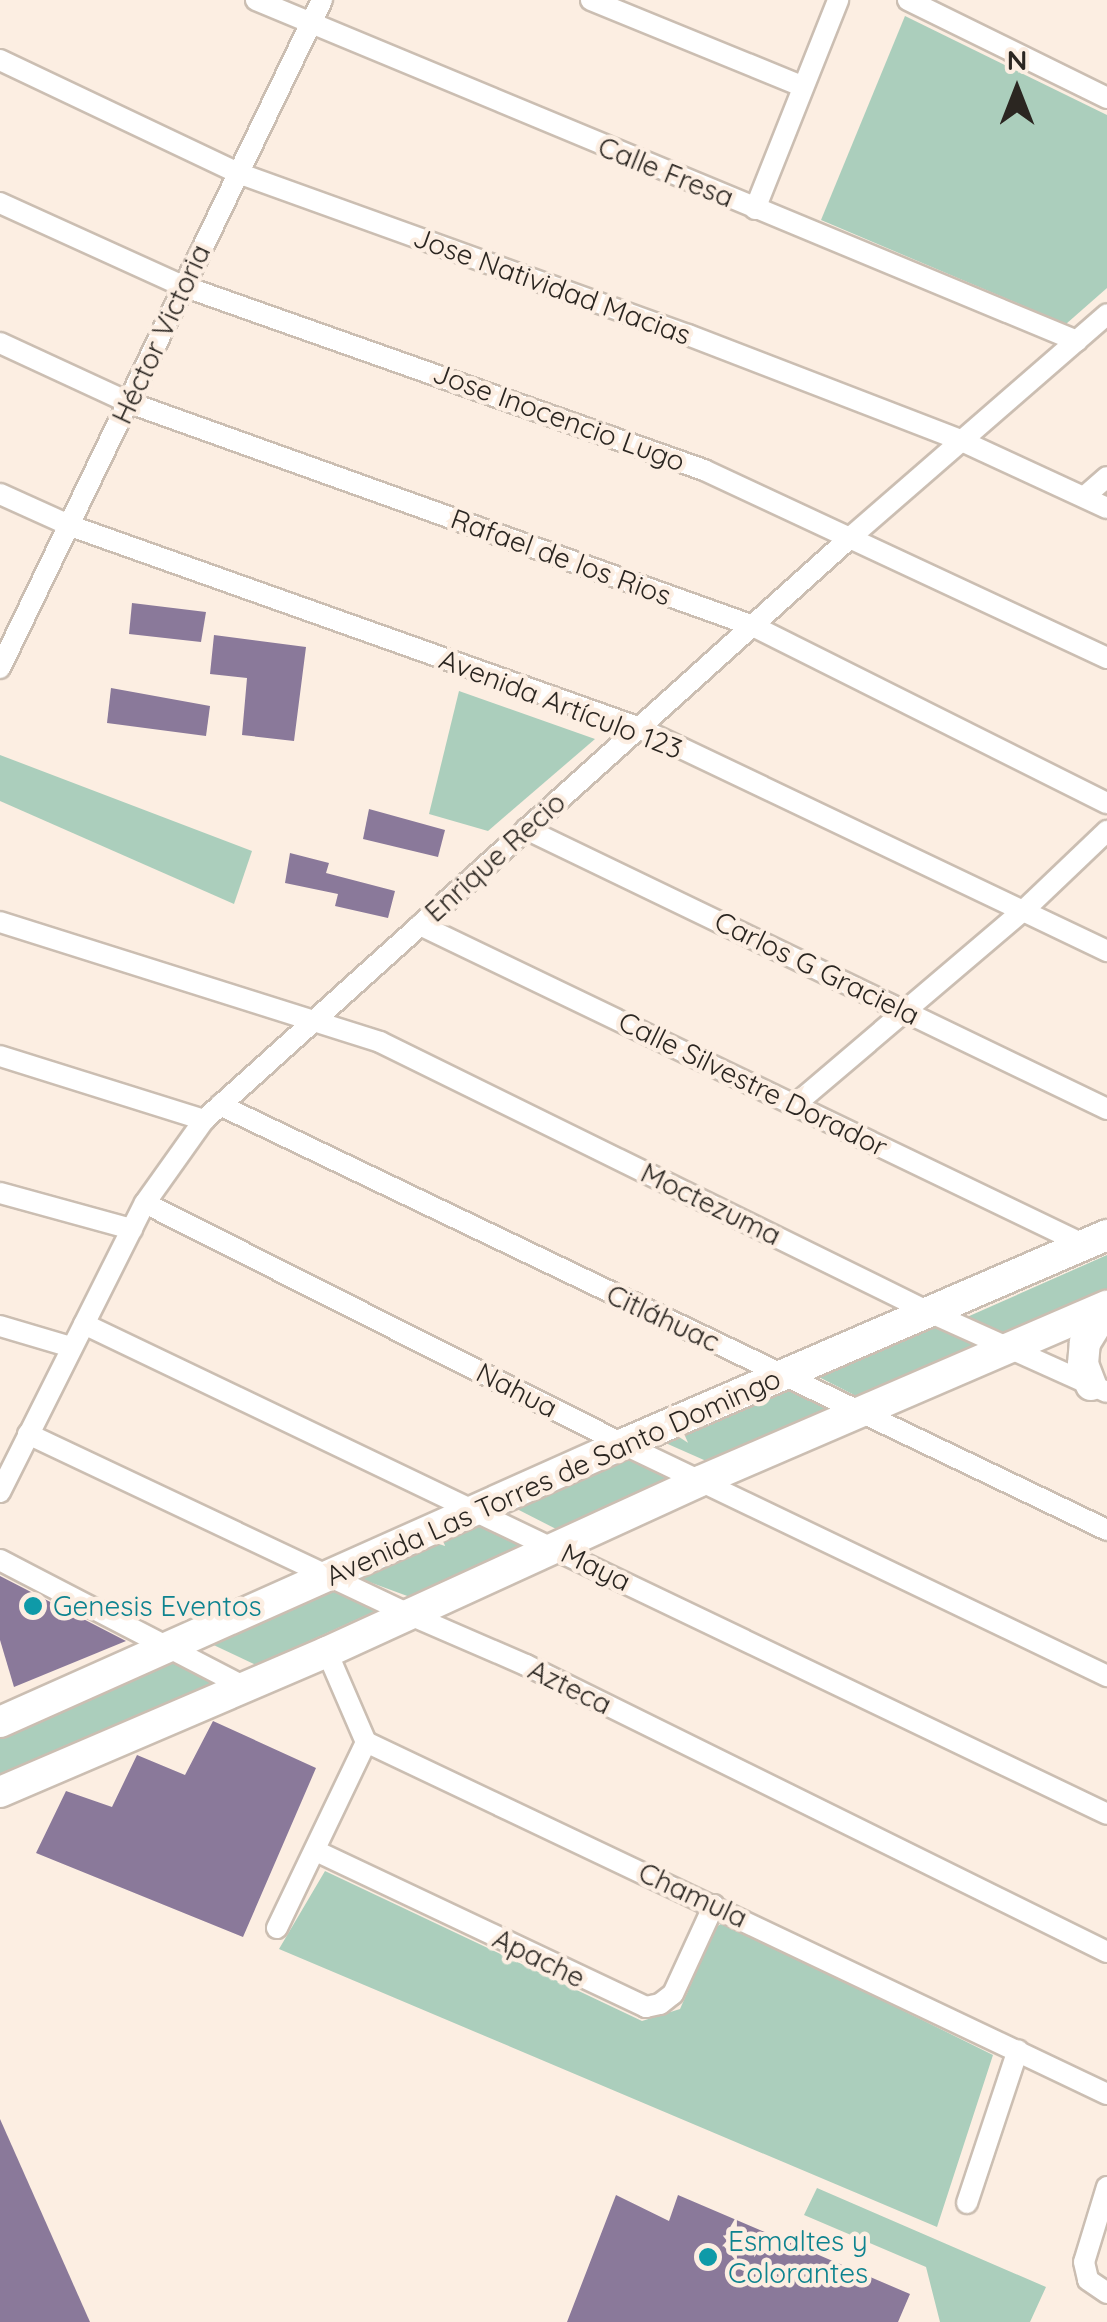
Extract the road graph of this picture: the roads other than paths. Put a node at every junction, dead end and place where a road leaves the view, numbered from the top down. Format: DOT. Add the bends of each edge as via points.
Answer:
graph roads {
  1 [pos="256,0"];
  2 [pos="322,0"];
  3 [pos="592,0"];
  4 [pos="838,0"];
  5 [pos="908,0"];
  6 [pos="310,25"];
  7 [pos="0,60"];
  8 [pos="802,86"];
  9 [pos="1107,98"];
  10 [pos="238,173"];
  11 [pos="0,203"];
  12 [pos="755,209"];
  13 [pos="182,286"];
  14 [pos="1107,314"];
  15 [pos="1077,341"];
  16 [pos="0,343"];
  17 [pos="130,403"];
  18 [pos="962,441"];
  19 [pos="1107,477"];
  20 [pos="0,494"];
  21 [pos="1084,497"];
  22 [pos="1107,508"];
  23 [pos="71,526"];
  24 [pos="852,536"];
  25 [pos="752,626"];
  26 [pos="2,658"];
  27 [pos="1107,658"];
  28 [pos="638,728"];
  29 [pos="1107,803"];
  30 [pos="526,830"];
  31 [pos="1107,831"];
  32 [pos="1024,910"];
  33 [pos="0,922"];
  34 [pos="420,926"];
  35 [pos="1107,951"];
  36 [pos="908,1011"];
  37 [pos="314,1019"];
  38 [pos="0,1056"];
  39 [pos="797,1103"];
  40 [pos="1107,1109"];
  41 [pos="212,1112"];
  42 [pos="0,1193"];
  43 [pos="145,1203"];
  44 [pos="132,1230"];
  45 [pos="1096,1240"];
  46 [pos="1107,1307"];
  47 [pos="929,1312"];
  48 [pos="84,1324"];
  49 [pos="0,1326"];
  50 [pos="71,1347"];
  51 [pos="1009,1349"];
  52 [pos="782,1374"];
  53 [pos="1099,1388"];
  54 [pos="866,1412"];
  55 [pos="28,1434"];
  56 [pos="623,1444"];
  57 [pos="700,1481"];
  58 [pos="0,1492"];
  59 [pos="476,1511"];
  60 [pos="1107,1530"];
  61 [pos="553,1546"];
  62 [pos="0,1560"];
  63 [pos="328,1577"];
  64 [pos="408,1614"];
  65 [pos="172,1646"];
  66 [pos="328,1652"];
  67 [pos="1107,1676"];
  68 [pos="245,1686"];
  69 [pos="0,1722"];
  70 [pos="366,1742"];
  71 [pos="0,1792"];
  72 [pos="1107,1814"];
  73 [pos="316,1852"];
  74 [pos="714,1905"];
  75 [pos="277,1928"];
  76 [pos="1107,1952"];
  77 [pos="1018,2050"];
  78 [pos="1107,2094"];
  79 [pos="1107,2187"];
  80 [pos="967,2204"];
  81 [pos="1107,2294"];
  1 -- 6 [label="street, Calle Fresa"];
  2 -- 6 [label="street, Héctor Victoria"];
  3 -- 8 [label="street"];
  4 -- 8 [label="street"];
  5 -- 9 [label="street"];
  6 -- 10 [label="street, Héctor Victoria"];
  6 -- 12 [label="street, Calle Fresa"];
  7 -- 10 [label="street, Jose Natividad Macias"];
  8 -- 12 [label="street"];
  10 -- 13 [label="street, Héctor Victoria"];
  10 -- 18 [label="street, Jose Natividad Macias"];
  11 -- 13 [label="street, Jose Inocencio Lugo"];
  12 -- 15 [label="street, Calle Fresa"];
  13 -- 17 [label="street, Héctor Victoria"];
  13 -- 24 [label="street, Jose Inocencio Lugo" via="704,470"];
  14 -- 15 [label="street, Enrique Recio"];
  15 -- 18 [label="street, Enrique Recio"];
  16 -- 17 [label="street, Rafael de los Rios"];
  17 -- 23 [label="street, Héctor Victoria"];
  17 -- 25 [label="street, Rafael de los Rios"];
  18 -- 21 [label="street, Jose Natividad Macias"];
  18 -- 24 [label="street, Enrique Recio"];
  19 -- 21 [label="street"];
  20 -- 23 [label="street, Avenida Artículo 123"];
  21 -- 22 [label="street, Jose Natividad Macias"];
  23 -- 26 [label="street, Héctor Victoria"];
  23 -- 28 [label="street, Avenida Artículo 123"];
  24 -- 25 [label="street, Enrique Recio"];
  24 -- 27 [label="street, Jose Inocencio Lugo"];
  25 -- 28 [label="street, Enrique Recio"];
  25 -- 29 [label="street, Rafael de los Rios"];
  28 -- 30 [label="street, Enrique Recio"];
  28 -- 32 [label="street, Avenida Artículo 123"];
  30 -- 34 [label="street, Enrique Recio"];
  30 -- 36 [label="street, Carlos G Graciela"];
  31 -- 32 [label="street"];
  32 -- 35 [label="street, Avenida Artículo 123"];
  32 -- 36 [label="street"];
  33 -- 37 [label="street, Moctezuma"];
  34 -- 37 [label="street, Enrique Recio"];
  34 -- 39 [label="street, Calle Silvestre Dorador"];
  36 -- 39 [label="street"];
  36 -- 40 [label="street, Carlos G Graciela"];
  37 -- 41 [label="street, Enrique Recio"];
  37 -- 47 [label="street, Moctezuma" via="416,1058"];
  38 -- 41 [label="street, Citláhuac"];
  39 -- 45 [label="street, Calle Silvestre Dorador"];
  41 -- 43 [label="street, Enrique Recio"];
  41 -- 52 [label="street, Citláhuac"];
  42 -- 44 [label="street"];
  43 -- 44 [label="street, Enrique Recio"];
  43 -- 56 [label="street, Nahua"];
  44 -- 48 [label="street, Enrique Recio"];
  45 -- 47 [label="street, Avenida Las Torres de Santo Domingo"];
  46 -- 51 [label="street"];
  46 -- 53 [label="street" via="1085,1343 1083,1364"];
  47 -- 51 [label="street, Moctezuma"];
  47 -- 52 [label="street, Avenida Las Torres de Santo Domingo"];
  48 -- 50 [label="street, Enrique Recio"];
  48 -- 59 [label="street, Maya"];
  49 -- 50 [label="street"];
  50 -- 55 [label="street, Enrique Recio"];
  51 -- 53 [label="street, Moctezuma"];
  51 -- 54 [label="street"];
  52 -- 54 [label="street, Citláhuac"];
  52 -- 56 [label="street, Avenida Las Torres de Santo Domingo"];
  54 -- 57 [label="street"];
  54 -- 60 [label="street, Citláhuac"];
  55 -- 58 [label="street, Enrique Recio"];
  55 -- 63 [label="street, Azteca"];
  56 -- 57 [label="street, Nahua"];
  56 -- 59 [label="street, Avenida Las Torres de Santo Domingo"];
  57 -- 61 [label="street"];
  57 -- 67 [label="street, Nahua"];
  59 -- 61 [label="street, Maya"];
  59 -- 63 [label="street, Avenida Las Torres de Santo Domingo"];
  61 -- 64 [label="street"];
  61 -- 72 [label="street, Maya"];
  62 -- 65 [label="street"];
  63 -- 64 [label="street, Azteca"];
  63 -- 65 [label="street, Avenida Las Torres de Santo Domingo"];
  64 -- 66 [label="street"];
  64 -- 76 [label="street, Azteca" via="526,1665"];
  65 -- 68 [label="street"];
  65 -- 69 [label="street, Avenida Las Torres de Santo Domingo"];
  66 -- 68 [label="street"];
  66 -- 70 [label="street"];
  68 -- 71 [label="street"];
  70 -- 73 [label="street"];
  70 -- 74 [label="street, Chamula"];
  73 -- 74 [label="street, Apache" via="646,2007 673,1994"];
  73 -- 75 [label="street"];
  74 -- 77 [label="street, Chamula"];
  77 -- 78 [label="street, Chamula"];
  77 -- 80 [label="street"];
  79 -- 81 [label="street" via="1084,2262 1088,2280"];
}
